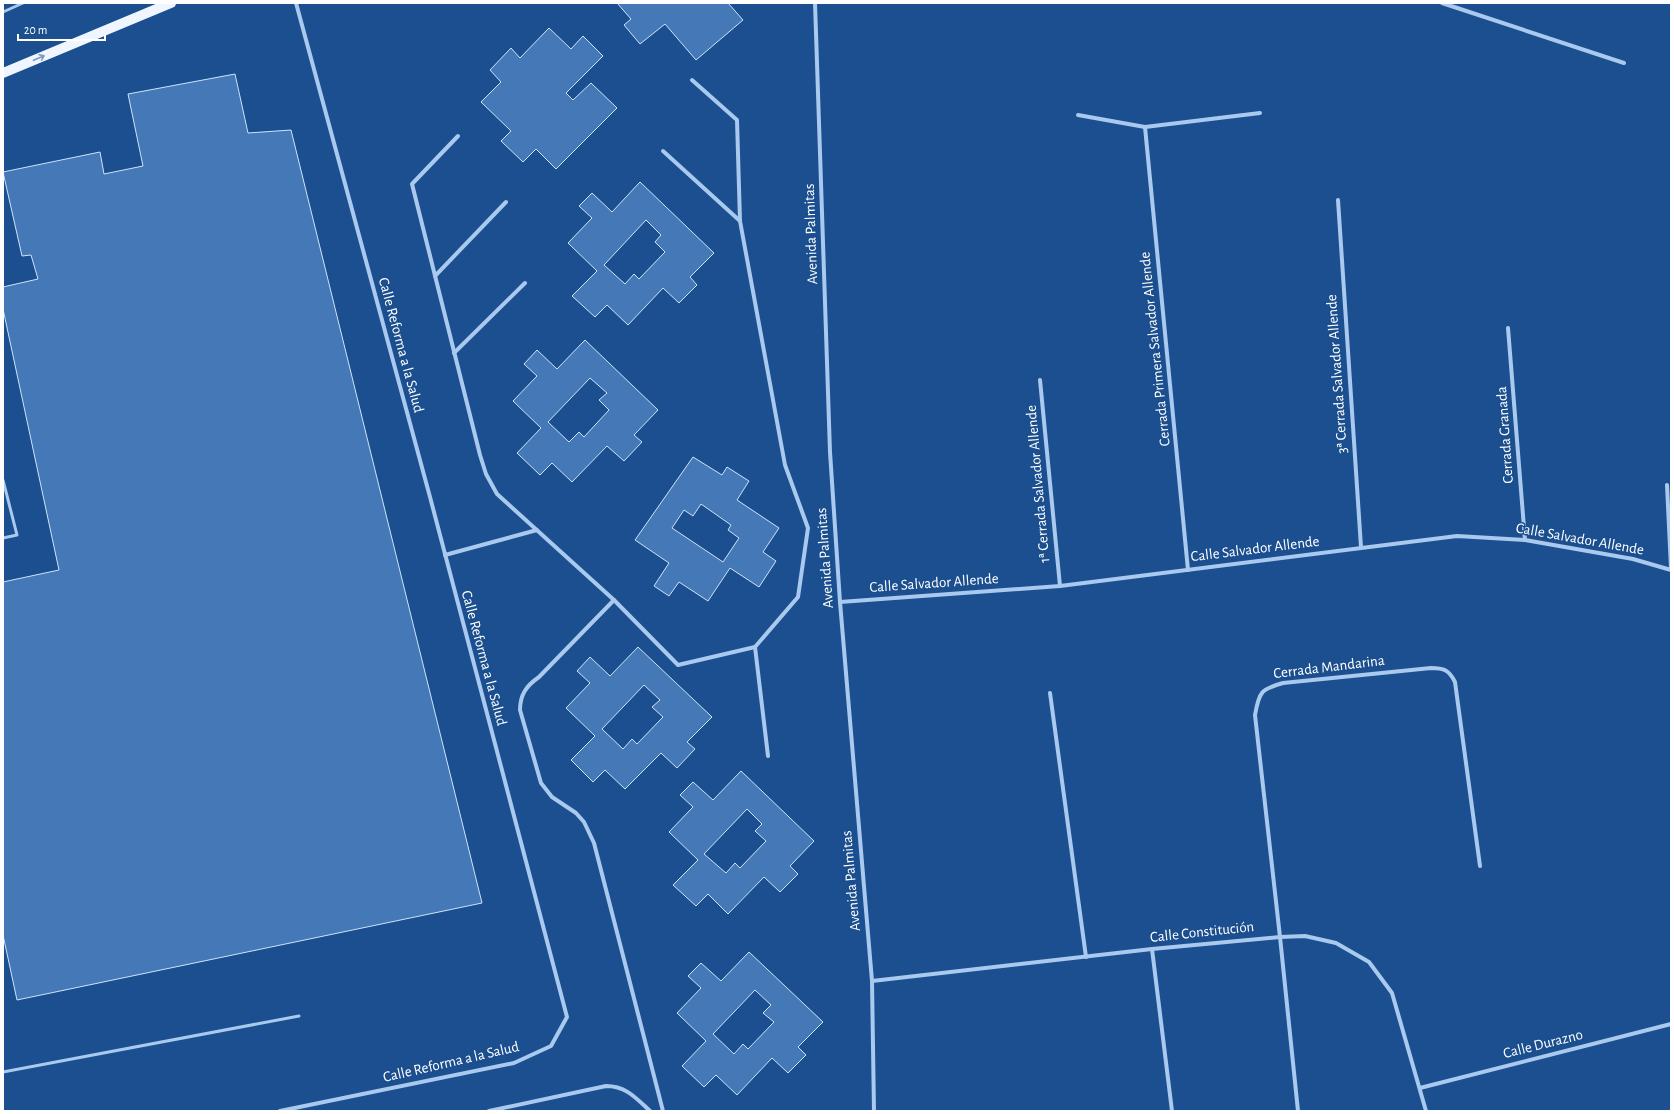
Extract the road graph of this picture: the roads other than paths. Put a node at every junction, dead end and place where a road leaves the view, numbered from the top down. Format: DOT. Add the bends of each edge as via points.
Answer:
graph roads {
  1 [pos="23,3"];
  2 [pos="171,3"];
  3 [pos="296,3"];
  4 [pos="815,3"];
  5 [pos="1442,3"];
  6 [pos="3,12"];
  7 [pos="1624,63"];
  8 [pos="3,73"];
  9 [pos="692,80"];
  10 [pos="1260,113"];
  11 [pos="1078,115"];
  12 [pos="1145,127"];
  13 [pos="458,136"];
  14 [pos="663,151"];
  15 [pos="1338,200"];
  16 [pos="506,202"];
  17 [pos="740,221"];
  18 [pos="435,276"];
  19 [pos="525,283"];
  20 [pos="1508,328"];
  21 [pos="454,353"];
  22 [pos="1040,380"];
  23 [pos="3,480"];
  24 [pos="1667,485"];
  25 [pos="536,530"];
  26 [pos="3,538"];
  27 [pos="1525,540"];
  28 [pos="1361,547"];
  29 [pos="444,555"];
  30 [pos="1671,568"];
  31 [pos="1188,570"];
  32 [pos="1060,586"];
  33 [pos="614,600"];
  34 [pos="840,602"];
  35 [pos="755,647"];
  36 [pos="1050,693"];
  37 [pos="768,756"];
  38 [pos="1480,866"];
  39 [pos="1280,937"];
  40 [pos="1152,949"];
  41 [pos="1086,957"];
  42 [pos="872,981"];
  43 [pos="299,1016"];
  44 [pos="1671,1024"];
  45 [pos="3,1072"];
  46 [pos="1420,1088"];
  47 [pos="280,1111"];
  48 [pos="489,1111"];
  49 [pos="650,1111"];
  50 [pos="663,1111"];
  51 [pos="874,1111"];
  52 [pos="1172,1111"];
  53 [pos="1298,1111"];
  54 [pos="1426,1111"];
  1 -- 6 [label="lane"];
  8 -- 2 [label="main road, one-way"];
  3 -- 29 [label="street, Calle Reforma a la Salud"];
  4 -- 34 [label="street, Avenida Palmitas" via="830,452"];
  5 -- 7 [label="street"];
  9 -- 17 [label="street" via="738,120"];
  10 -- 12 [label="street"];
  11 -- 12 [label="street"];
  12 -- 31 [label="street, Cerrada Primera Salvador Allende"];
  13 -- 18 [label="street" via="412,184"];
  14 -- 17 [label="street"];
  15 -- 28 [label="street, 3ª Cerrada Salvador Allende"];
  16 -- 18 [label="street"];
  17 -- 35 [label="street" via="785,465 808,528 798,597"];
  18 -- 21 [label="street"];
  19 -- 21 [label="street"];
  20 -- 27 [label="street, Cerrada Granada"];
  21 -- 25 [label="street" via="486,474 497,494"];
  22 -- 32 [label="street, 1ª Cerrada Salvador Allende"];
  23 -- 26 [label="lane" via="16,534"];
  24 -- 30 [label="street"];
  25 -- 29 [label="street"];
  25 -- 33 [label="street"];
  27 -- 28 [label="street, Calle Salvador Allende" via="1457,536"];
  27 -- 30 [label="street, Calle Salvador Allende"];
  28 -- 31 [label="street, Calle Salvador Allende"];
  29 -- 47 [label="street, Calle Reforma a la Salud" via="567,1017 551,1046 514,1063"];
  31 -- 32 [label="street, Calle Salvador Allende"];
  32 -- 34 [label="street, Calle Salvador Allende"];
  33 -- 35 [label="street" via="678,665"];
  33 -- 50 [label="street" via="539,677 530,683 520,701 520,710 541,783 552,797 576,813 584,822 594,842"];
  34 -- 42 [label="street, Avenida Palmitas"];
  35 -- 37 [label="street"];
  36 -- 41 [label="street"];
  38 -- 39 [label="street, Cerrada Mandarina" via="1455,682 1451,675 1442,668 1431,668 1284,683 1267,687 1258,699 1255,716"];
  39 -- 40 [label="street, Calle Constitución"];
  39 -- 46 [label="street, Calle Constitución" via="1304,936 1336,943 1369,962 1392,993"];
  39 -- 53 [label="street, Cerrada Mandarina"];
  40 -- 41 [label="street, Calle Constitución"];
  40 -- 52 [label="street"];
  41 -- 42 [label="street, Calle Constitución"];
  42 -- 51 [label="street, Avenida Palmitas"];
  43 -- 45 [label="lane"];
  44 -- 46 [label="street, Calle Durazno"];
  46 -- 54 [label="street, Calle Constitución"];
  48 -- 49 [label="street" via="611,1086 631,1093"];
}
